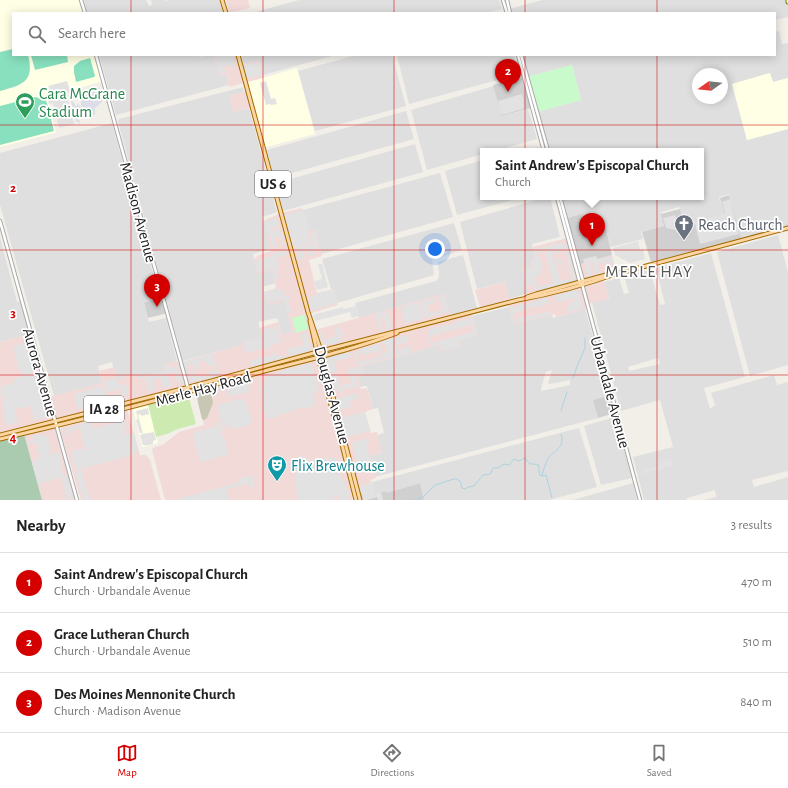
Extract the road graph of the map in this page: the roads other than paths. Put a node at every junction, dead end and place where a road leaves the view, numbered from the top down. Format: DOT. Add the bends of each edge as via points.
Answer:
graph roads {
  1 [pos="81,0"];
  2 [pos="222,0"];
  3 [pos="503,0"];
  4 [pos="507,0"];
  5 [pos="85,12"];
  6 [pos="226,12"];
  7 [pos="507,12"];
  8 [pos="510,12"];
  9 [pos="96,56"];
  10 [pos="238,56"];
  11 [pos="518,56"];
  12 [pos="522,56"];
  13 [pos="543,148"];
  14 [pos="547,148"];
  15 [pos="558,200"];
  16 [pos="561,200"];
  17 [pos="0,220"];
  18 [pos="788,228"];
  19 [pos="582,283"];
  20 [pos="309,314"];
  21 [pos="404,330"];
  22 [pos="321,351"];
  23 [pos="317,352"];
  24 [pos="322,356"];
  25 [pos="318,357"];
  26 [pos="187,387"];
  27 [pos="190,391"];
  28 [pos="55,422"];
  29 [pos="57,426"];
  30 [pos="0,435"];
  31 [pos="0,439"];
  32 [pos="77,500"];
  33 [pos="356,500"];
  34 [pos="360,500"];
  35 [pos="640,500"];
  1 -- 5 [label="street"];
  2 -- 6 [label="main road"];
  3 -- 7 [label="street"];
  4 -- 8 [label="street"];
  9 -- 26 [label="street, Madison Avenue"];
  10 -- 20 [label="main road, Douglas Avenue / US 6"];
  11 -- 13 [label="street"];
  12 -- 14 [label="street"];
  15 -- 19 [label="street, Urbandale Avenue"];
  16 -- 19 [label="street, Urbandale Avenue"];
  17 -- 28 [label="street, Aurora Avenue"];
  18 -- 19 [label="main road, Merle Hay Road"];
  19 -- 21 [label="main road, Merle Hay Road"];
  19 -- 35 [label="street, Urbandale Avenue"];
  20 -- 22 [label="main road, Douglas Avenue / US 6"];
  20 -- 23 [label="main road, Douglas Avenue / US 6"];
  21 -- 22 [label="main road, Merle Hay Road"];
  21 -- 24 [label="main road, Merle Hay Road"];
  22 -- 23 [label="main road, Merle Hay Road / IA 28"];
  22 -- 24 [label="main road, Douglas Avenue"];
  23 -- 25 [label="main road, Douglas Avenue / US 6"];
  23 -- 26 [label="main road, Merle Hay Road / IA 28"];
  24 -- 25 [label="main road, Merle Hay Road"];
  24 -- 34 [label="main road, Douglas Avenue"];
  25 -- 27 [label="main road, Merle Hay Road / IA 28"];
  25 -- 33 [label="main road, Douglas Avenue"];
  26 -- 27 [label="street, Madison Avenue"];
  26 -- 28 [label="main road, Merle Hay Road / IA 28"];
  27 -- 29 [label="main road, Merle Hay Road / IA 28"];
  28 -- 29 [label="street, Aurora Avenue"];
  28 -- 30 [label="main road, Merle Hay Road / IA 28"];
  29 -- 31 [label="main road, Merle Hay Road / IA 28"];
  29 -- 32 [label="street, Aurora Avenue"];
}
